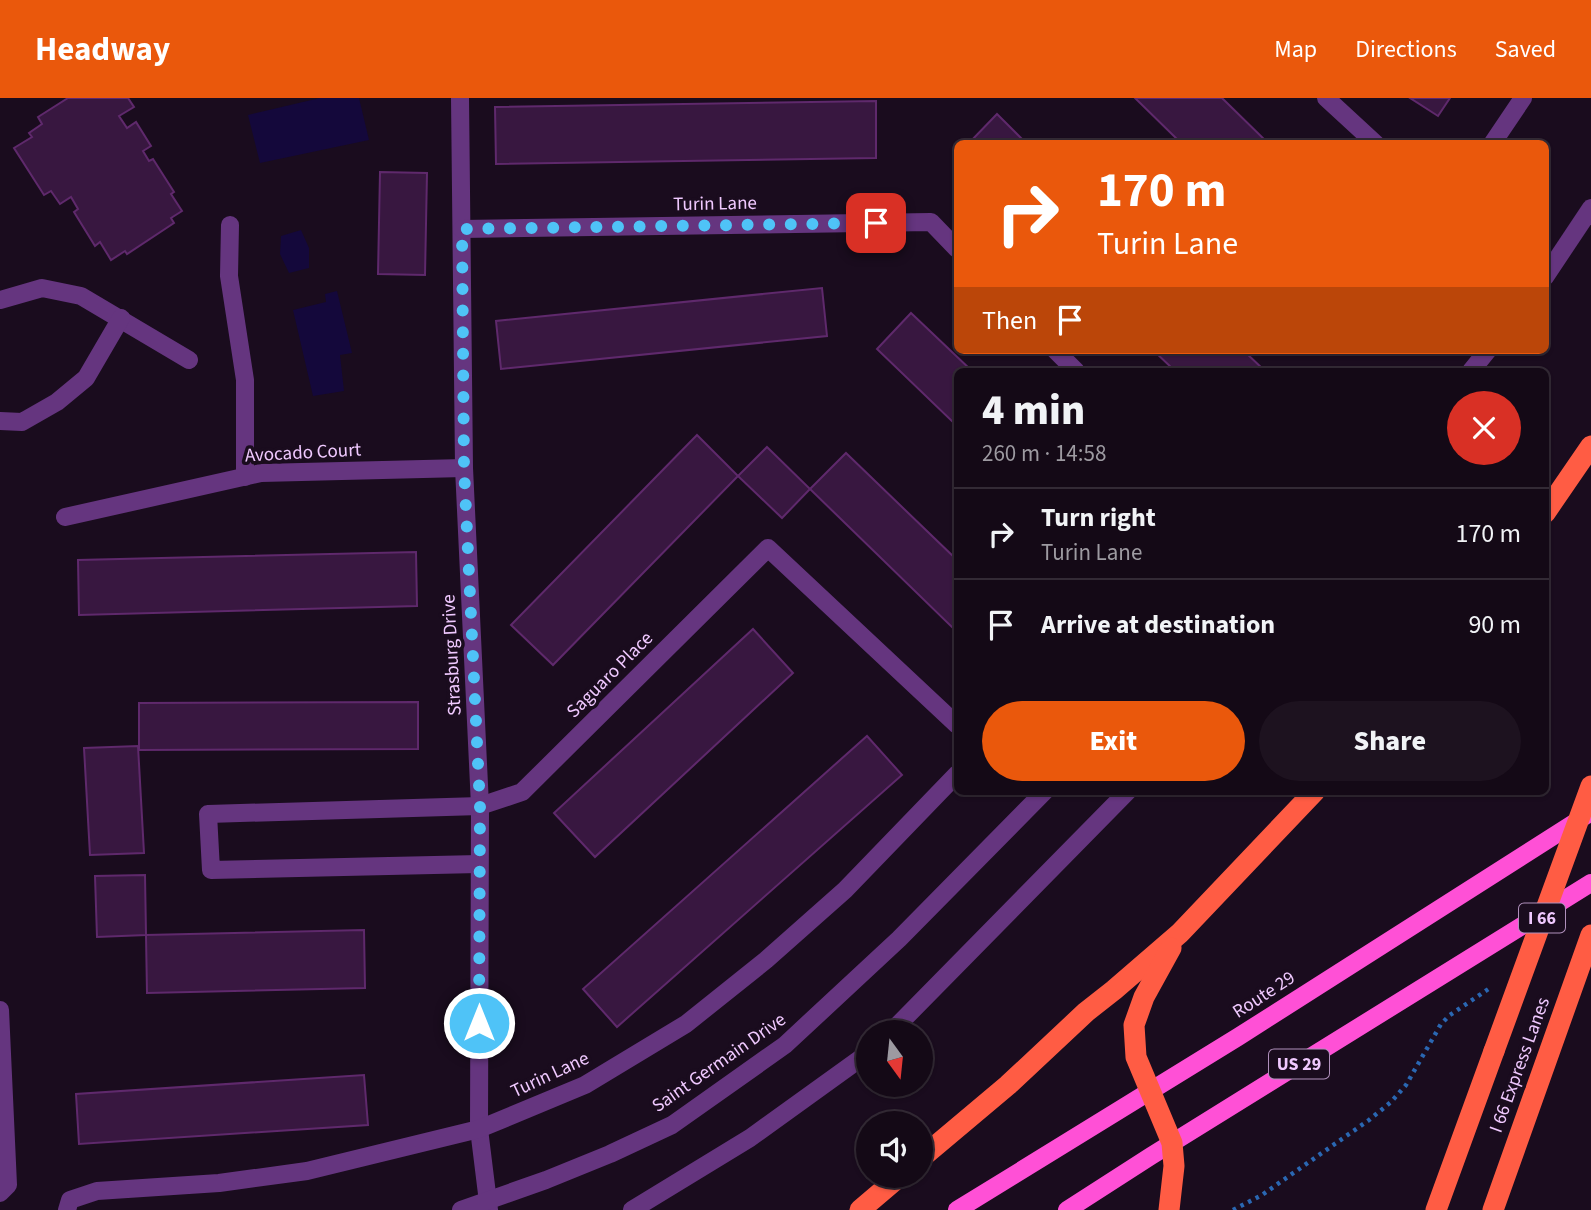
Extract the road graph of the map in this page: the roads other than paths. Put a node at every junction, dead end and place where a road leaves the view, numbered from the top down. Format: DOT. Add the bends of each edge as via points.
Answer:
graph roads {
  1 [pos="460,98"];
  2 [pos="1326,98"];
  3 [pos="1523,98"];
  4 [pos="1372,140"];
  5 [pos="1495,140"];
  6 [pos="1591,208"];
  7 [pos="230,225"];
  8 [pos="462,229"];
  9 [pos="954,246"];
  10 [pos="1549,271"];
  11 [pos="0,300"];
  12 [pos="121,318"];
  13 [pos="1059,354"];
  14 [pos="1485,354"];
  15 [pos="189,360"];
  16 [pos="1073,368"];
  17 [pos="1473,368"];
  18 [pos="0,421"];
  19 [pos="1591,446"];
  20 [pos="464,468"];
  21 [pos="245,477"];
  22 [pos="1549,507"];
  23 [pos="65,517"];
  24 [pos="954,722"];
  25 [pos="954,777"];
  26 [pos="1591,786"];
  27 [pos="1041,795"];
  28 [pos="1124,795"];
  29 [pos="1311,795"];
  30 [pos="480,806"];
  31 [pos="1591,812"];
  32 [pos="479,864"];
  33 [pos="1591,883"];
  34 [pos="1180,933"];
  35 [pos="1591,934"];
  36 [pos="0,1010"];
  37 [pos="903,1020"];
  38 [pos="856,1062"];
  39 [pos="1149,1091"];
  40 [pos="479,1129"];
  41 [pos="1172,1143"];
  42 [pos="933,1148"];
  43 [pos="886,1188"];
  44 [pos="0,1193"];
  45 [pos="488,1206"];
  46 [pos="67,1210"];
  47 [pos="461,1210"];
  48 [pos="632,1210"];
  49 [pos="860,1210"];
  50 [pos="957,1210"];
  51 [pos="1067,1210"];
  52 [pos="1169,1210"];
  53 [pos="1436,1210"];
  54 [pos="1493,1210"];
  1 -- 8 [label="street, Strasburg Drive"];
  2 -- 4 [label="street"];
  3 -- 5 [label="street"];
  6 -- 10 [label="street"];
  7 -- 21 [label="street" via="229,276 246,380"];
  8 -- 9 [label="street, Turin Lane" via="931,222"];
  8 -- 20 [label="street, Strasburg Drive"];
  11 -- 12 [label="street" via="42,288 81,296"];
  12 -- 15 [label="street"];
  12 -- 18 [label="street" via="86,378 22,422"];
  13 -- 16 [label="street"];
  14 -- 17 [label="street"];
  19 -- 22 [label="highway"];
  20 -- 21 [label="street, Avocado Court"];
  20 -- 30 [label="street, Strasburg Drive"];
  21 -- 23 [label="street, Avocado Court"];
  24 -- 30 [label="street, Saguaro Place" via="768,548 522,792"];
  25 -- 40 [label="street, Turin Lane" via="845,890 686,1024 585,1085"];
  26 -- 53 [label="highway, I 66, bridge"];
  27 -- 45 [label="street, Saint Germain Drive" via="899,939 785,1045 672,1125"];
  28 -- 37 [label="street"];
  29 -- 34 [label="highway"];
  30 -- 32 [label="street, Strasburg Drive"];
  30 -- 32 [label="street, Saguaro Place" via="208,814 211,870"];
  31 -- 39 [label="main road, Route 29 / US 29"];
  32 -- 40 [label="street, Strasburg Drive"];
  33 -- 41 [label="main road, US 29"];
  34 -- 39 [label="highway" via="1134,1024 1136,1057"];
  34 -- 42 [label="highway"];
  35 -- 54 [label="highway, I 66 Express Lanes"];
  36 -- 44 [label="street" via="8,1185"];
  38 -- 48 [label="street" via="750,1139"];
  39 -- 41 [label="highway"];
  39 -- 50 [label="main road, Route 29 / US 29"];
  40 -- 45 [label="street, Strasburg Drive"];
  40 -- 46 [label="street, Turin Lane" via="307,1171 219,1183 96,1191 70,1200"];
  41 -- 51 [label="main road, US 29"];
  41 -- 52 [label="highway"];
  43 -- 49 [label="highway"];
  45 -- 47 [label="street, Saint Germain Drive"];
}
